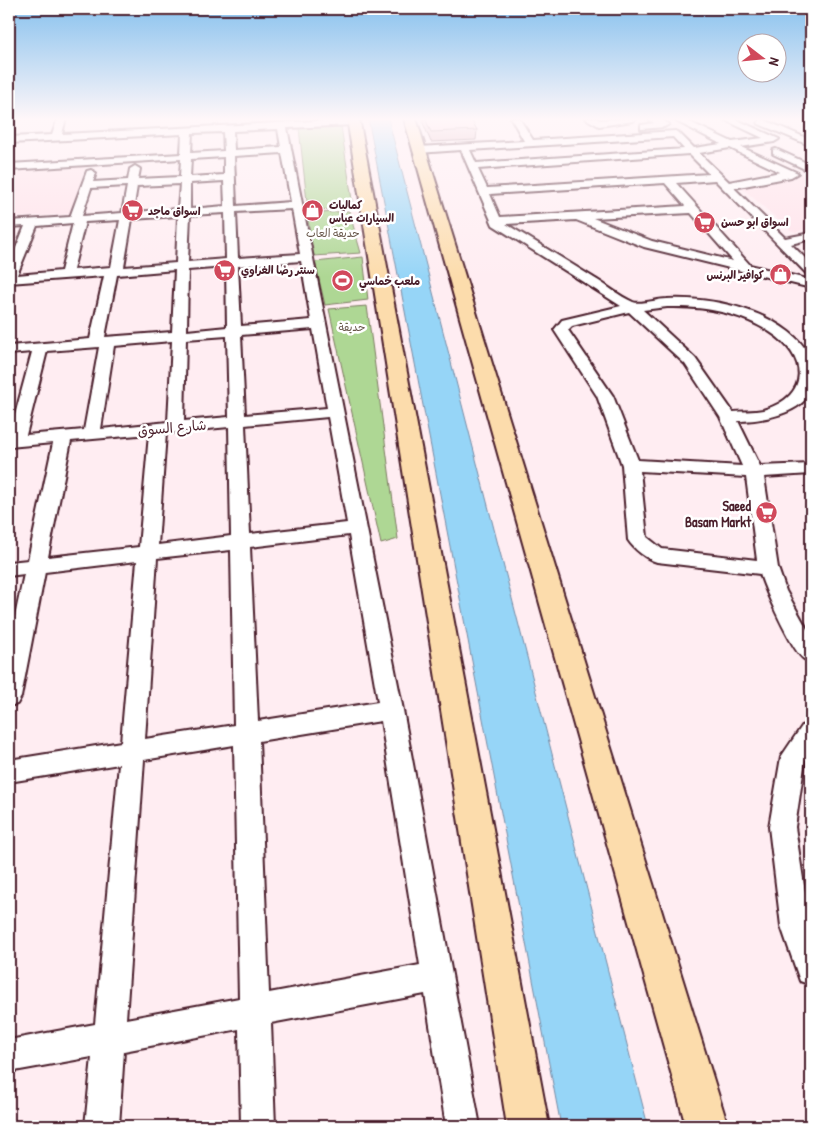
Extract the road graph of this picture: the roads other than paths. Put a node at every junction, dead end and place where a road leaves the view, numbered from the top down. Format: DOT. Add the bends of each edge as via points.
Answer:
graph roads {
  1 [pos="88,171"];
  2 [pos="135,171"];
  3 [pos="185,171"];
  4 [pos="229,171"];
  5 [pos="291,171"];
  6 [pos="362,171"];
  7 [pos="424,171"];
  8 [pos="474,171"];
  9 [pos="712,171"];
  10 [pos="785,171"];
  11 [pos="803,171"];
  12 [pos="791,174"];
  13 [pos="718,177"];
  14 [pos="229,178"];
  15 [pos="185,180"];
  16 [pos="668,180"];
  17 [pos="132,183"];
  18 [pos="87,185"];
  19 [pos="726,186"];
  20 [pos="483,191"];
  21 [pos="297,205"];
  22 [pos="230,209"];
  23 [pos="694,209"];
  24 [pos="184,212"];
  25 [pos="128,216"];
  26 [pos="577,216"];
  27 [pos="78,219"];
  28 [pos="496,221"];
  29 [pos="33,222"];
  30 [pos="9,224"];
  31 [pos="811,236"];
  32 [pos="788,241"];
  33 [pos="811,249"];
  34 [pos="306,257"];
  35 [pos="232,262"];
  36 [pos="182,266"];
  37 [pos="745,267"];
  38 [pos="811,269"];
  39 [pos="114,271"];
  40 [pos="66,274"];
  41 [pos="9,279"];
  42 [pos="811,284"];
  43 [pos="632,307"];
  44 [pos="319,324"];
  45 [pos="234,331"];
  46 [pos="179,336"];
  47 [pos="102,342"];
  48 [pos="41,347"];
  49 [pos="9,350"];
  50 [pos="335,412"];
  51 [pos="728,418"];
  52 [pos="237,421"];
  53 [pos="167,427"];
  54 [pos="92,434"];
  55 [pos="63,437"];
  56 [pos="12,441"];
  57 [pos="631,465"];
  58 [pos="811,469"];
  59 [pos="754,472"];
  60 [pos="357,528"];
  61 [pos="240,542"];
  62 [pos="148,553"];
  63 [pos="36,566"];
  64 [pos="768,568"];
  65 [pos="9,569"];
  66 [pos="811,653"];
  67 [pos="9,697"];
  68 [pos="391,710"];
  69 [pos="246,733"];
  70 [pos="811,733"];
  71 [pos="132,751"];
  72 [pos="9,771"];
  73 [pos="811,970"];
  74 [pos="438,978"];
  75 [pos="255,1011"];
  76 [pos="109,1038"];
  77 [pos="9,1056"];
  78 [pos="102,1126"];
  79 [pos="258,1126"];
  80 [pos="463,1126"];
  81 [pos="528,1126"];
  82 [pos="707,1126"];
  1 -- 18 [label="street"];
  2 -- 17 [label="street"];
  3 -- 15 [label="street"];
  4 -- 14 [label="street"];
  5 -- 21 [label="street"];
  6 -- 81 [label="main road"];
  7 -- 82 [label="main road"];
  8 -- 20 [label="street"];
  9 -- 13 [label="street"];
  10 -- 12 [label="street"];
  11 -- 12 [label="street"];
  12 -- 19 [label="street"];
  13 -- 16 [label="street"];
  13 -- 19 [label="street"];
  14 -- 15 [label="street"];
  14 -- 22 [label="street"];
  15 -- 17 [label="street"];
  15 -- 24 [label="street"];
  16 -- 20 [label="street"];
  16 -- 23 [label="street"];
  17 -- 18 [label="street"];
  17 -- 25 [label="street"];
  18 -- 27 [label="street"];
  19 -- 32 [label="street"];
  20 -- 28 [label="street"];
  21 -- 22 [label="street"];
  21 -- 34 [label="street"];
  22 -- 24 [label="street"];
  22 -- 35 [label="street"];
  23 -- 26 [label="street"];
  23 -- 37 [label="street"];
  24 -- 25 [label="street"];
  24 -- 36 [label="street"];
  25 -- 27 [label="street"];
  25 -- 39 [label="street"];
  26 -- 28 [label="street"];
  26 -- 37 [label="street" via="648,244"];
  27 -- 29 [label="street"];
  27 -- 40 [label="street"];
  28 -- 43 [label="street"];
  29 -- 30 [label="street"];
  29 -- 41 [label="street"];
  31 -- 32 [label="street"];
  32 -- 33 [label="street"];
  32 -- 38 [label="street"];
  34 -- 35 [label="street"];
  34 -- 44 [label="street"];
  35 -- 36 [label="street"];
  35 -- 45 [label="street"];
  36 -- 39 [label="street"];
  36 -- 46 [label="street"];
  37 -- 42 [label="street"];
  39 -- 40 [label="street"];
  39 -- 47 [label="street"];
  40 -- 41 [label="street"];
  43 -- 51 [label="street" via="690,361"];
  43 -- 51 [label="street" via="676,302 715,307 764,323 793,343 805,358 810,375 801,396 768,413"];
  43 -- 57 [label="street" via="567,323 561,330 605,396"];
  44 -- 45 [label="street"];
  44 -- 50 [label="street"];
  45 -- 46 [label="street"];
  45 -- 52 [label="street"];
  46 -- 47 [label="street"];
  46 -- 53 [label="street"];
  47 -- 48 [label="street"];
  47 -- 54 [label="street"];
  48 -- 49 [label="street"];
  48 -- 56 [label="street"];
  50 -- 52 [label="street, شارع السوق"];
  50 -- 60 [label="street"];
  51 -- 59 [label="street"];
  52 -- 53 [label="street, شارع السوق"];
  52 -- 61 [label="street"];
  53 -- 54 [label="street, شارع السوق"];
  53 -- 62 [label="street"];
  54 -- 55 [label="street, شارع السوق"];
  55 -- 56 [label="street, شارع السوق"];
  55 -- 63 [label="street"];
  57 -- 59 [label="street"];
  57 -- 64 [label="street" via="638,540 657,555"];
  58 -- 59 [label="street"];
  59 -- 64 [label="street"];
  60 -- 61 [label="street"];
  60 -- 68 [label="street"];
  61 -- 62 [label="street"];
  61 -- 69 [label="street"];
  62 -- 63 [label="street"];
  62 -- 71 [label="street"];
  63 -- 65 [label="street"];
  63 -- 67 [label="street"];
  64 -- 66 [label="street" via="798,636"];
  68 -- 69 [label="street"];
  68 -- 74 [label="street"];
  69 -- 71 [label="street"];
  69 -- 75 [label="street"];
  70 -- 73 [label="street" via="793,757 782,827 794,926"];
  71 -- 72 [label="street"];
  71 -- 76 [label="street"];
  74 -- 75 [label="street"];
  74 -- 80 [label="street"];
  75 -- 76 [label="street"];
  75 -- 79 [label="street"];
  76 -- 77 [label="street"];
  76 -- 78 [label="street"];
}
